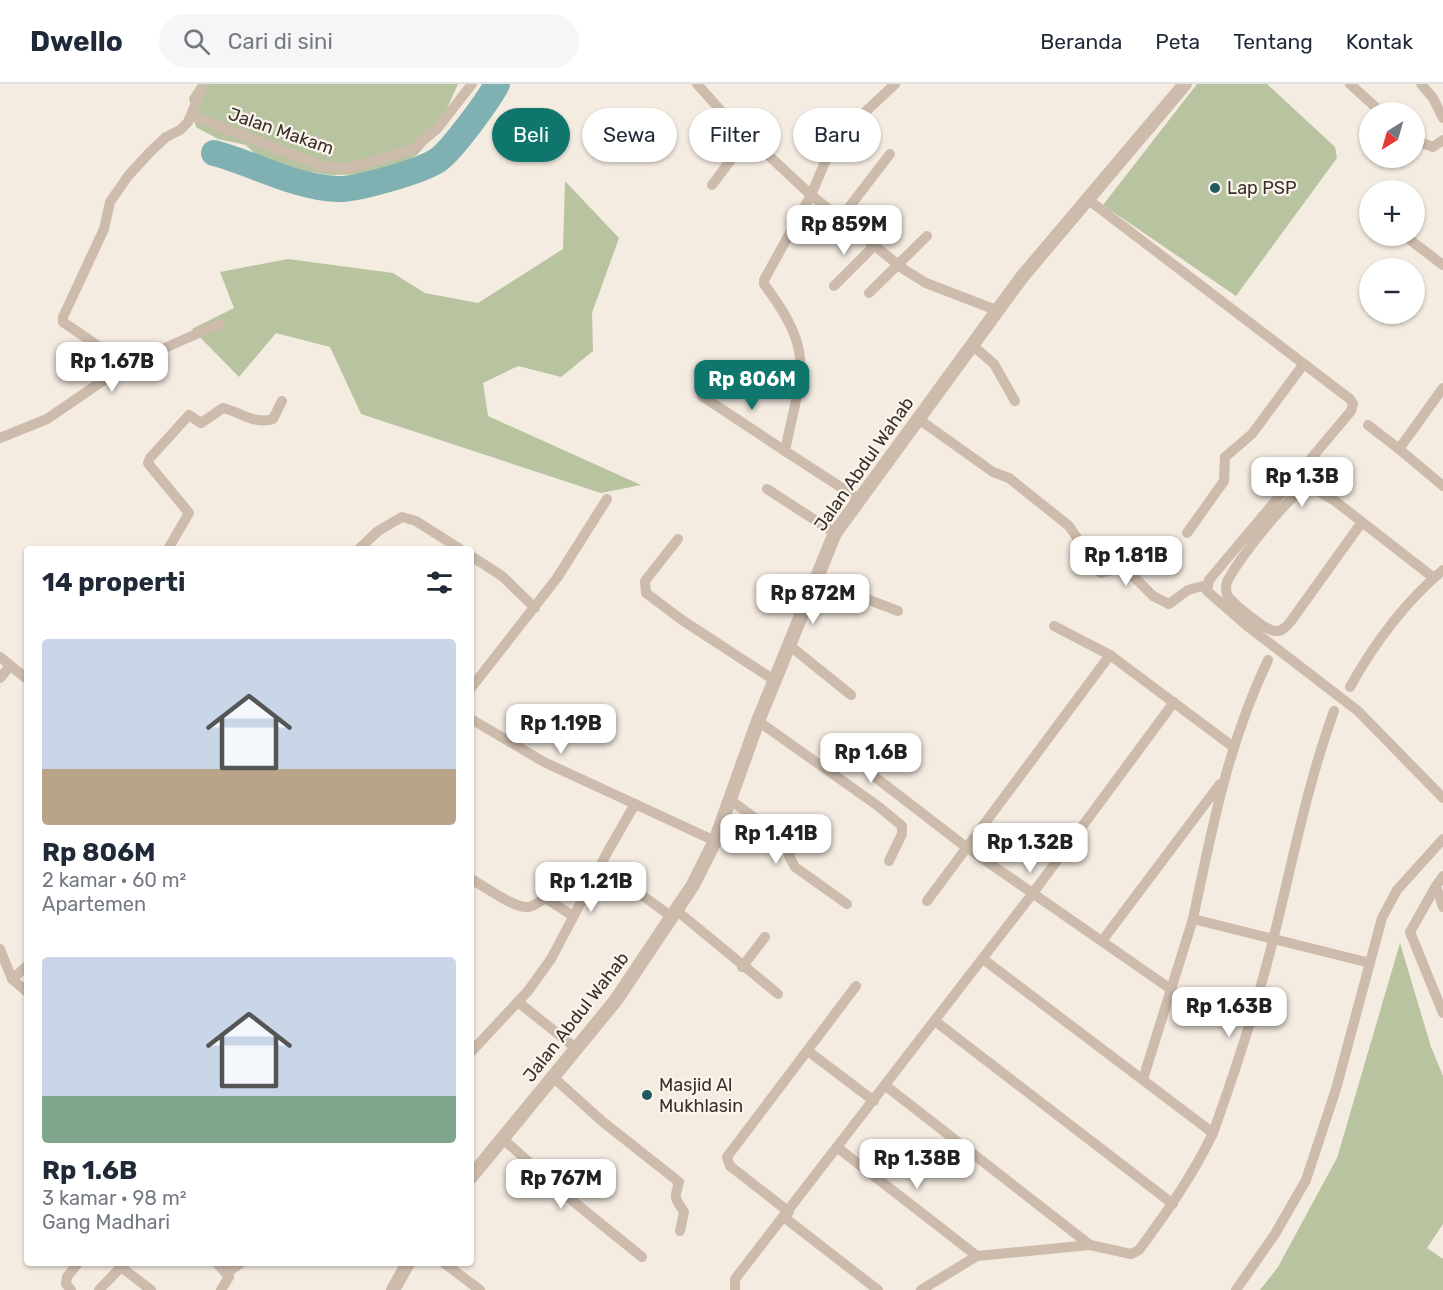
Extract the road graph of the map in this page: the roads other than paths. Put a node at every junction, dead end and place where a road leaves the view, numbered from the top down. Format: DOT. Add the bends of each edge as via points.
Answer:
graph roads {
  1 [pos="204,84"];
  2 [pos="472,84"];
  3 [pos="697,84"];
  4 [pos="895,84"];
  5 [pos="1185,84"];
  6 [pos="1350,84"];
  7 [pos="1421,84"];
  8 [pos="1371,102"];
  9 [pos="720,108"];
  10 [pos="192,116"];
  11 [pos="1443,118"];
  12 [pos="1442,142"];
  13 [pos="1425,146"];
  14 [pos="890,154"];
  15 [pos="729,162"];
  16 [pos="775,162"];
  17 [pos="712,185"];
  18 [pos="811,195"];
  19 [pos="1086,198"];
  20 [pos="840,219"];
  21 [pos="927,236"];
  22 [pos="874,246"];
  23 [pos="1418,246"];
  24 [pos="898,265"];
  25 [pos="1443,265"];
  26 [pos="834,286"];
  27 [pos="869,293"];
  28 [pos="996,310"];
  29 [pos="219,324"];
  30 [pos="971,344"];
  31 [pos="126,365"];
  32 [pos="1303,365"];
  33 [pos="1443,388"];
  34 [pos="702,396"];
  35 [pos="282,401"];
  36 [pos="1015,401"];
  37 [pos="917,418"];
  38 [pos="1368,425"];
  39 [pos="1,437"];
  40 [pos="1399,449"];
  41 [pos="785,451"];
  42 [pos="1443,486"];
  43 [pos="767,489"];
  44 [pos="607,499"];
  45 [pos="858,499"];
  46 [pos="1362,522"];
  47 [pos="835,532"];
  48 [pos="1187,533"];
  49 [pos="678,539"];
  50 [pos="170,546"];
  51 [pos="361,546"];
  52 [pos="455,546"];
  53 [pos="474,558"];
  54 [pos="1443,570"];
  55 [pos="1434,578"];
  56 [pos="814,579"];
  57 [pos="1207,585"];
  58 [pos="536,608"];
  59 [pos="898,610"];
  60 [pos="1054,626"];
  61 [pos="789,645"];
  62 [pos="1110,655"];
  63 [pos="0,657"];
  64 [pos="1268,660"];
  65 [pos="10,666"];
  66 [pos="24,677"];
  67 [pos="0,678"];
  68 [pos="774,680"];
  69 [pos="474,684"];
  70 [pos="1350,687"];
  71 [pos="851,695"];
  72 [pos="1174,702"];
  73 [pos="1334,711"];
  74 [pos="474,721"];
  75 [pos="758,721"];
  76 [pos="1232,746"];
  77 [pos="875,777"];
  78 [pos="1222,781"];
  79 [pos="1443,798"];
  80 [pos="729,799"];
  81 [pos="639,806"];
  82 [pos="808,831"];
  83 [pos="1443,839"];
  84 [pos="715,841"];
  85 [pos="793,846"];
  86 [pos="966,847"];
  87 [pos="889,861"];
  88 [pos="1443,876"];
  89 [pos="621,880"];
  90 [pos="474,881"];
  91 [pos="1436,886"];
  92 [pos="1033,893"];
  93 [pos="927,901"];
  94 [pos="847,904"];
  95 [pos="1443,907"];
  96 [pos="674,913"];
  97 [pos="573,916"];
  98 [pos="1194,919"];
  99 [pos="765,937"];
  100 [pos="1274,938"];
  101 [pos="1102,941"];
  102 [pos="0,950"];
  103 [pos="983,958"];
  104 [pos="1370,963"];
  105 [pos="742,966"];
  106 [pos="24,969"];
  107 [pos="12,979"];
  108 [pos="856,986"];
  109 [pos="24,989"];
  110 [pos="1172,990"];
  111 [pos="778,994"];
  112 [pos="518,1002"];
  113 [pos="1443,1013"];
  114 [pos="935,1021"];
  115 [pos="474,1049"];
  116 [pos="577,1049"];
  117 [pos="808,1051"];
  118 [pos="554,1078"];
  119 [pos="1143,1079"];
  120 [pos="886,1086"];
  121 [pos="874,1101"];
  122 [pos="1213,1132"];
  123 [pos="502,1138"];
  124 [pos="838,1148"];
  125 [pos="474,1174"];
  126 [pos="1173,1204"];
  127 [pos="787,1215"];
  128 [pos="680,1231"];
  129 [pos="1090,1245"];
  130 [pos="977,1256"];
  131 [pos="642,1257"];
  132 [pos="75,1266"];
  133 [pos="220,1266"];
  134 [pos="237,1266"];
  135 [pos="406,1266"];
  136 [pos="448,1266"];
  137 [pos="227,1273"];
  138 [pos="71,1290"];
  139 [pos="99,1290"];
  140 [pos="151,1290"];
  141 [pos="221,1290"];
  142 [pos="393,1290"];
  143 [pos="480,1290"];
  144 [pos="735,1290"];
  145 [pos="878,1290"];
  146 [pos="921,1290"];
  147 [pos="1236,1290"];
  1 -- 10 [label="street"];
  2 -- 10 [label="street, Jalan Makam" via="437,129 413,149 350,168 326,167"];
  3 -- 9 [label="street"];
  4 -- 18 [label="street" via="835,143 825,157"];
  5 -- 19 [label="street, Jalan Abdul Wahab"];
  6 -- 8 [label="street"];
  7 -- 11 [label="street"];
  10 -- 31 [label="street" via="150,152 110,202 104,229 63,317 63,322"];
  12 -- 13 [label="street"];
  14 -- 20 [label="street"];
  15 -- 17 [label="street"];
  16 -- 18 [label="street"];
  18 -- 20 [label="street"];
  18 -- 41 [label="street" via="764,280 791,324 801,355 801,374"];
  19 -- 28 [label="street, Jalan Abdul Wahab"];
  19 -- 32 [label="street"];
  20 -- 22 [label="street"];
  21 -- 24 [label="street"];
  22 -- 24 [label="street"];
  22 -- 26 [label="street"];
  23 -- 25 [label="street"];
  24 -- 27 [label="street"];
  24 -- 28 [label="street" via="926,283"];
  28 -- 30 [label="street, Jalan Abdul Wahab"];
  29 -- 31 [label="street"];
  30 -- 36 [label="street" via="994,364"];
  30 -- 37 [label="street, Jalan Abdul Wahab"];
  31 -- 39 [label="street" via="46,419"];
  32 -- 48 [label="street" via="1252,434 1225,457 1224,481"];
  32 -- 57 [label="street" via="1350,399 1352,411"];
  33 -- 40 [label="street"];
  34 -- 41 [label="street"];
  35 -- 50 [label="street" via="273,419 266,422 223,408 201,423 189,415 150,458 148,463 189,513"];
  37 -- 45 [label="street, Jalan Abdul Wahab"];
  37 -- 57 [label="street" via="993,472 1009,478 1069,526 1101,573 1124,567 1154,596 1169,604 1188,590"];
  38 -- 40 [label="street"];
  40 -- 42 [label="street"];
  41 -- 45 [label="street"];
  43 -- 47 [label="street"];
  44 -- 58 [label="street"];
  45 -- 47 [label="street, Jalan Abdul Wahab"];
  46 -- 46 [label="street" via="1281,630 1263,624 1227,595 1231,576 1298,493 1310,489 1326,495"];
  46 -- 55 [label="street"];
  47 -- 56 [label="street, Jalan Abdul Wahab"];
  49 -- 68 [label="street" via="645,581 645,592"];
  51 -- 52 [label="street" via="402,517 416,521"];
  53 -- 58 [label="street" via="502,576"];
  54 -- 55 [label="street"];
  55 -- 70 [label="street" via="1395,622"];
  56 -- 59 [label="street"];
  56 -- 61 [label="street, Jalan Abdul Wahab"];
  57 -- 79 [label="street" via="1210,595 1358,711"];
  58 -- 69 [label="street"];
  60 -- 62 [label="street"];
  61 -- 68 [label="street, Jalan Abdul Wahab"];
  61 -- 71 [label="street"];
  62 -- 72 [label="street"];
  62 -- 86 [label="street"];
  63 -- 65 [label="street"];
  64 -- 76 [label="street"];
  65 -- 66 [label="street"];
  65 -- 67 [label="street"];
  68 -- 75 [label="street, Jalan Abdul Wahab"];
  72 -- 76 [label="street"];
  72 -- 92 [label="street"];
  73 -- 100 [label="street" via="1311,776"];
  74 -- 81 [label="street" via="544,762"];
  75 -- 80 [label="street, Jalan Abdul Wahab"];
  75 -- 87 [label="street" via="902,826"];
  76 -- 78 [label="street"];
  77 -- 86 [label="street"];
  78 -- 98 [label="street"];
  78 -- 101 [label="street"];
  80 -- 84 [label="street, Jalan Abdul Wahab"];
  80 -- 85 [label="street"];
  81 -- 84 [label="street"];
  81 -- 97 [label="street"];
  82 -- 85 [label="street"];
  83 -- 104 [label="street" via="1408,877 1389,905"];
  84 -- 96 [label="street, Jalan Abdul Wahab"];
  85 -- 94 [label="street" via="789,856 795,867"];
  86 -- 92 [label="street"];
  86 -- 93 [label="street"];
  88 -- 91 [label="street"];
  89 -- 96 [label="street"];
  90 -- 97 [label="street" via="522,907 547,899"];
  91 -- 95 [label="street"];
  91 -- 113 [label="street" via="1410,932"];
  92 -- 101 [label="street"];
  92 -- 103 [label="street"];
  96 -- 105 [label="street"];
  96 -- 116 [label="street, Jalan Abdul Wahab" via="616,1000"];
  97 -- 112 [label="street" via="551,959"];
  98 -- 100 [label="street"];
  98 -- 110 [label="street"];
  99 -- 105 [label="street"];
  100 -- 104 [label="street"];
  100 -- 122 [label="street"];
  101 -- 110 [label="street"];
  102 -- 107 [label="street"];
  103 -- 114 [label="street"];
  103 -- 119 [label="street"];
  104 -- 147 [label="street" via="1336,1089 1306,1180"];
  105 -- 111 [label="street"];
  106 -- 107 [label="street"];
  107 -- 109 [label="street"];
  108 -- 117 [label="street"];
  110 -- 119 [label="street"];
  112 -- 115 [label="street"];
  112 -- 116 [label="street"];
  114 -- 120 [label="street"];
  114 -- 126 [label="street"];
  116 -- 118 [label="street, Jalan Abdul Wahab"];
  117 -- 121 [label="street"];
  117 -- 127 [label="street" via="727,1158 730,1166"];
  118 -- 123 [label="street, Jalan Abdul Wahab"];
  118 -- 128 [label="street" via="679,1182 675,1201 684,1212"];
  119 -- 122 [label="street"];
  120 -- 121 [label="street"];
  120 -- 129 [label="street"];
  121 -- 124 [label="street"];
  122 -- 126 [label="street"];
  123 -- 125 [label="street, Jalan Abdul Wahab"];
  123 -- 131 [label="street"];
  124 -- 127 [label="street"];
  124 -- 130 [label="street"];
  126 -- 129 [label="street" via="1139,1250 1131,1254"];
  127 -- 144 [label="street" via="735,1279"];
  127 -- 145 [label="street"];
  129 -- 130 [label="street"];
  130 -- 146 [label="street"];
  132 -- 138 [label="street" via="66,1277"];
  133 -- 137 [label="street"];
  134 -- 137 [label="street"];
  135 -- 142 [label="street"];
  136 -- 143 [label="street"];
  137 -- 141 [label="street" via="228,1281"];
  139 -- 140 [label="street" via="121,1267"];
}
